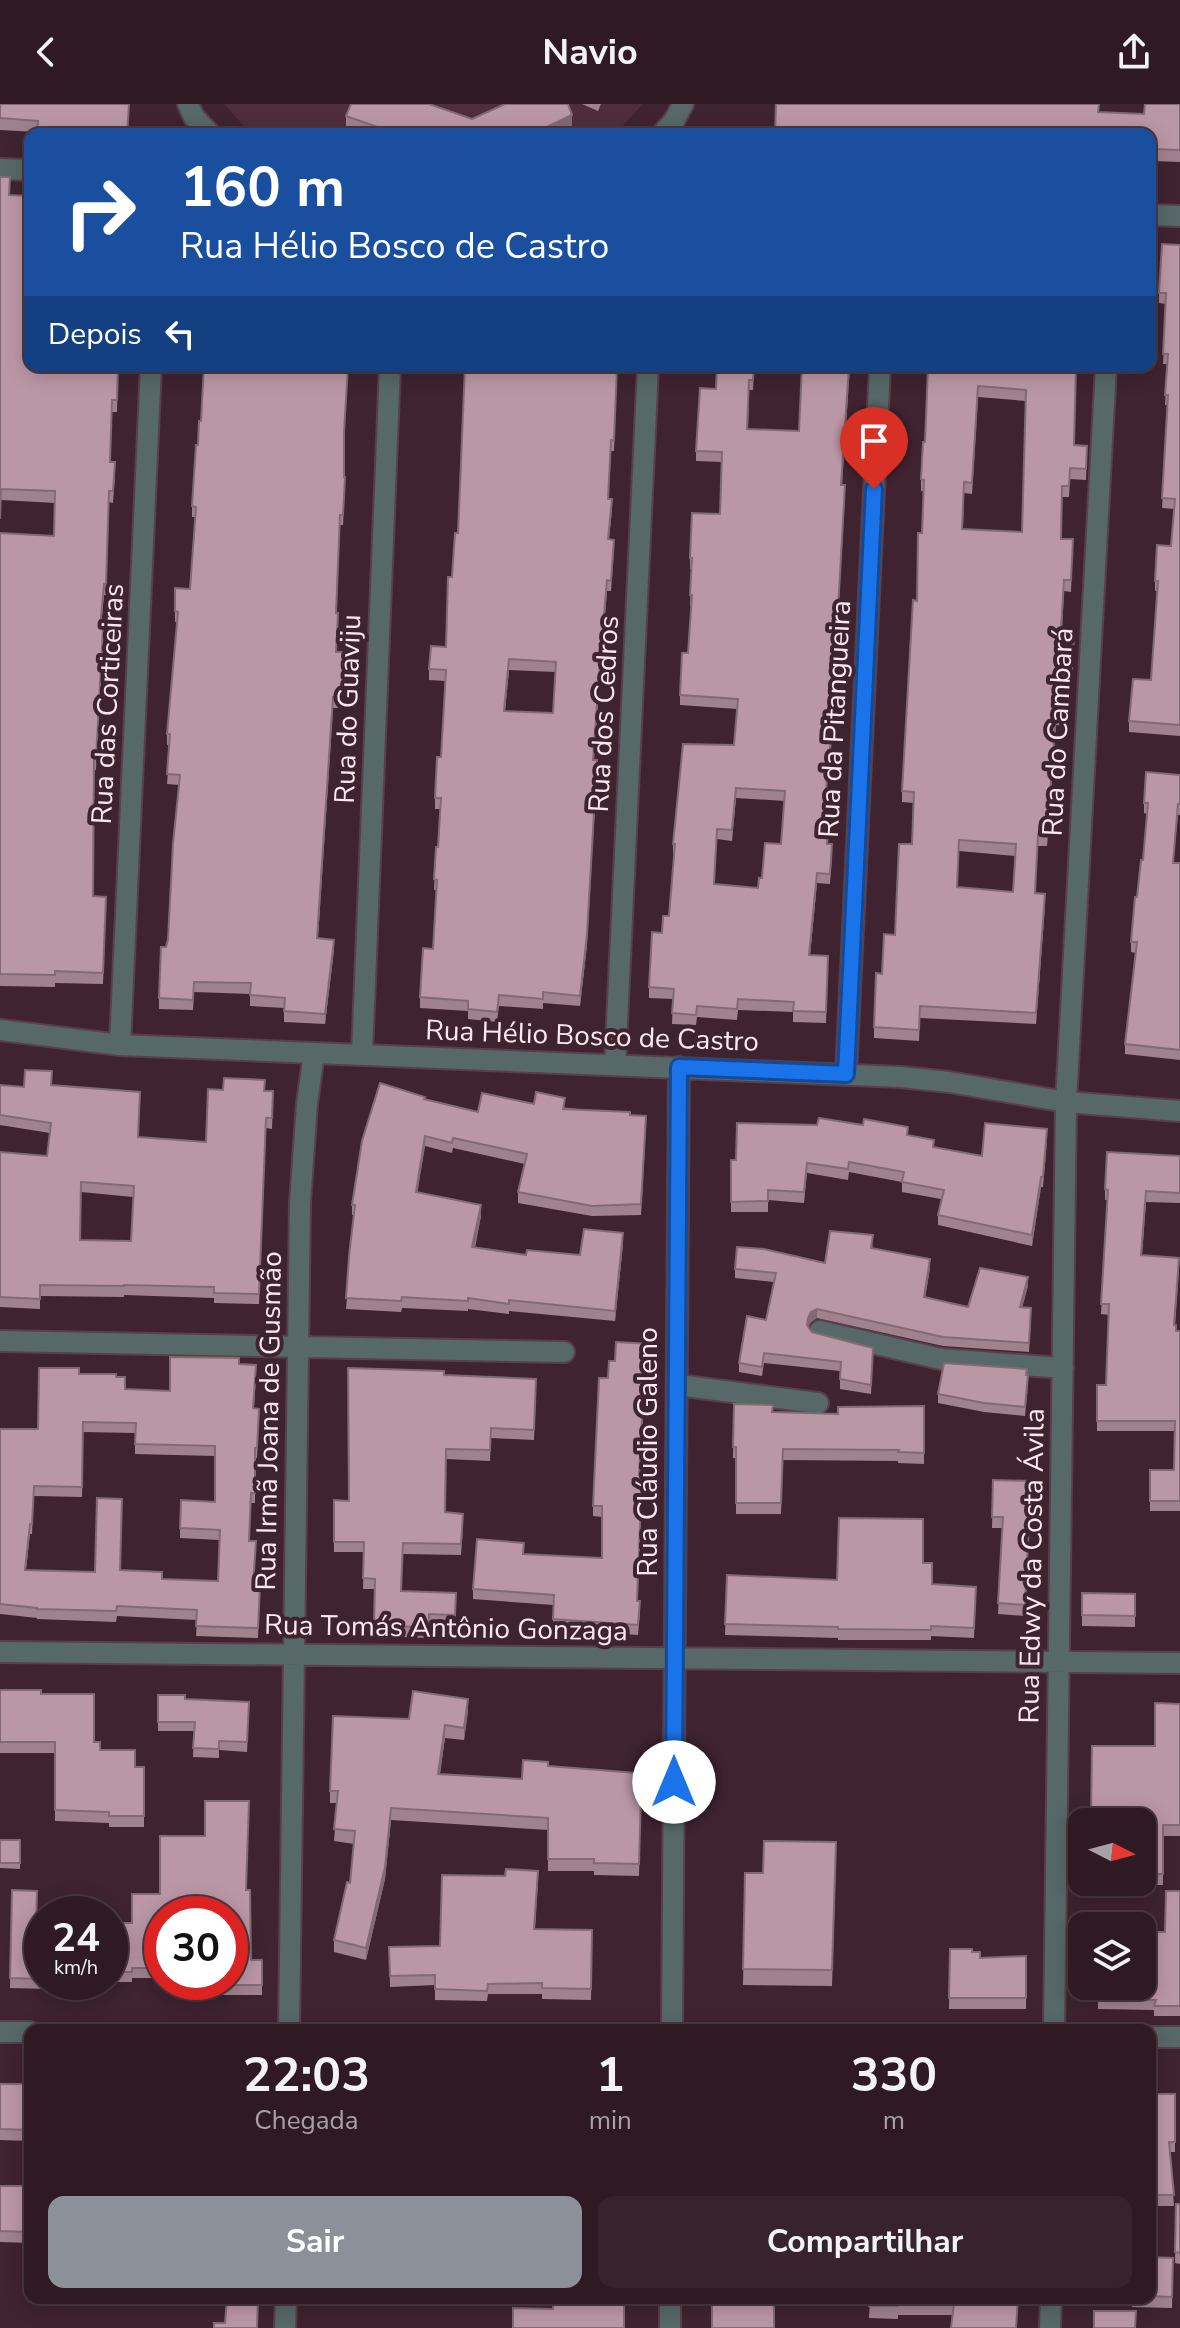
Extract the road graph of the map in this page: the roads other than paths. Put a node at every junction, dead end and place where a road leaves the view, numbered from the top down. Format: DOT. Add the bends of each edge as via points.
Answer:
graph roads {
  1 [pos="188,104"];
  2 [pos="683,104"];
  3 [pos="204,128"];
  4 [pos="668,128"];
  5 [pos="0,169"];
  6 [pos="24,170"];
  7 [pos="1156,215"];
  8 [pos="1180,216"];
  9 [pos="151,372"];
  10 [pos="390,372"];
  11 [pos="648,372"];
  12 [pos="880,372"];
  13 [pos="1106,372"];
  14 [pos="0,1030"];
  15 [pos="120,1045"];
  16 [pos="314,1053"];
  17 [pos="362,1055"];
  18 [pos="615,1065"];
  19 [pos="679,1067"];
  20 [pos="846,1074"];
  21 [pos="1066,1102"];
  22 [pos="1180,1111"];
  23 [pos="820,1331"];
  24 [pos="0,1341"];
  25 [pos="298,1346"];
  26 [pos="564,1352"];
  27 [pos="1063,1368"];
  28 [pos="677,1385"];
  29 [pos="818,1403"];
  30 [pos="0,1652"];
  31 [pos="294,1654"];
  32 [pos="675,1658"];
  33 [pos="1059,1662"];
  34 [pos="1180,1663"];
  35 [pos="289,2024"];
  36 [pos="672,2024"];
  37 [pos="1054,2024"];
  38 [pos="0,2032"];
  39 [pos="24,2032"];
  40 [pos="1156,2037"];
  41 [pos="1180,2037"];
  42 [pos="286,2304"];
  43 [pos="670,2304"];
  44 [pos="1051,2304"];
  45 [pos="285,2328"];
  46 [pos="670,2328"];
  47 [pos="1050,2328"];
  1 -- 3 [label="street"];
  2 -- 4 [label="street"];
  5 -- 6 [label="street"];
  7 -- 8 [label="street"];
  9 -- 15 [label="street, Rua das Corticeiras"];
  10 -- 17 [label="street, Rua do Guaviju"];
  11 -- 18 [label="street, Rua dos Cedros"];
  12 -- 20 [label="street, Rua da Pitangueira"];
  13 -- 21 [label="street, Rua do Cambará"];
  14 -- 15 [label="street, Rua Hélio Bosco de Castro"];
  15 -- 16 [label="street, Rua Hélio Bosco de Castro"];
  16 -- 17 [label="street, Rua Hélio Bosco de Castro"];
  16 -- 25 [label="street, Rua Irmã Joana de Gusmão" via="300,1190"];
  17 -- 18 [label="street, Rua Hélio Bosco de Castro"];
  18 -- 19 [label="street, Rua Hélio Bosco de Castro"];
  19 -- 20 [label="street, Rua Hélio Bosco de Castro"];
  19 -- 28 [label="street, Rua Cláudio Galeno"];
  20 -- 21 [label="street, Rua Hélio Bosco de Castro" via="949,1082"];
  21 -- 22 [label="street, Rua Hélio Bosco de Castro"];
  21 -- 27 [label="street, Rua Edwy da Costa Ávila"];
  23 -- 27 [label="street" via="941,1359"];
  24 -- 25 [label="street"];
  25 -- 26 [label="street"];
  25 -- 31 [label="street, Rua Irmã Joana de Gusmão"];
  27 -- 33 [label="street, Rua Edwy da Costa Ávila"];
  28 -- 29 [label="street"];
  28 -- 32 [label="street, Rua Cláudio Galeno"];
  30 -- 31 [label="street, Rua Tomás Antônio Gonzaga"];
  31 -- 32 [label="street, Rua Tomás Antônio Gonzaga"];
  31 -- 35 [label="street, Rua Irmã Joana de Gusmão"];
  32 -- 33 [label="street, Rua Tomás Antônio Gonzaga"];
  32 -- 36 [label="street, Rua Cláudio Galeno"];
  33 -- 34 [label="street, Rua Tomás Antônio Gonzaga"];
  33 -- 37 [label="street, Rua Edwy da Costa Ávila"];
  38 -- 39 [label="street"];
  40 -- 41 [label="street"];
  42 -- 45 [label="street"];
  43 -- 46 [label="street"];
  44 -- 47 [label="street"];
}
